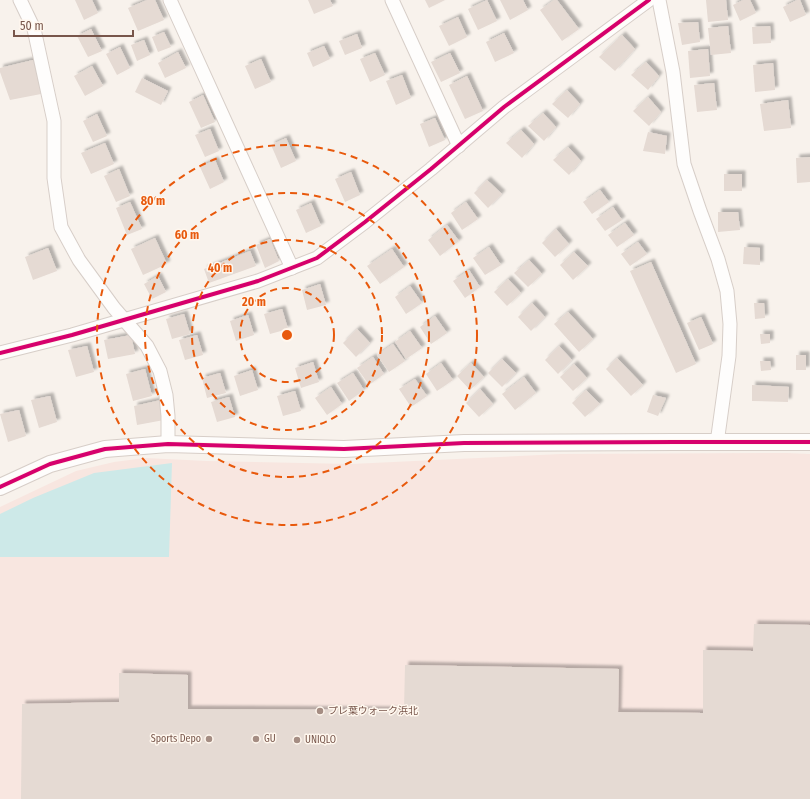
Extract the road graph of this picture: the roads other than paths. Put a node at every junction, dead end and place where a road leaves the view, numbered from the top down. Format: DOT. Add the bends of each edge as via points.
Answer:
graph roads {
  1 [pos="20,0"];
  2 [pos="170,0"];
  3 [pos="392,0"];
  4 [pos="649,0"];
  5 [pos="660,0"];
  6 [pos="459,146"];
  7 [pos="292,268"];
  8 [pos="123,320"];
  9 [pos="0,353"];
  10 [pos="810,442"];
  11 [pos="717,443"];
  12 [pos="168,444"];
  13 [pos="0,488"];
  1 -- 8 [label="street" via="34,29 54,121 54,178 61,227 79,260"];
  2 -- 7 [label="street"];
  3 -- 6 [label="street"];
  4 -- 6 [label="street" via="504,107"];
  5 -- 11 [label="street" via="673,72 684,164 727,291 729,356"];
  6 -- 7 [label="street" via="323,254"];
  7 -- 8 [label="street" via="258,281"];
  8 -- 9 [label="street"];
  8 -- 12 [label="street" via="147,346 160,371 166,396"];
  10 -- 11 [label="street"];
  11 -- 12 [label="street" via="464,443 344,449"];
  12 -- 13 [label="street" via="105,449 50,464"];
}
